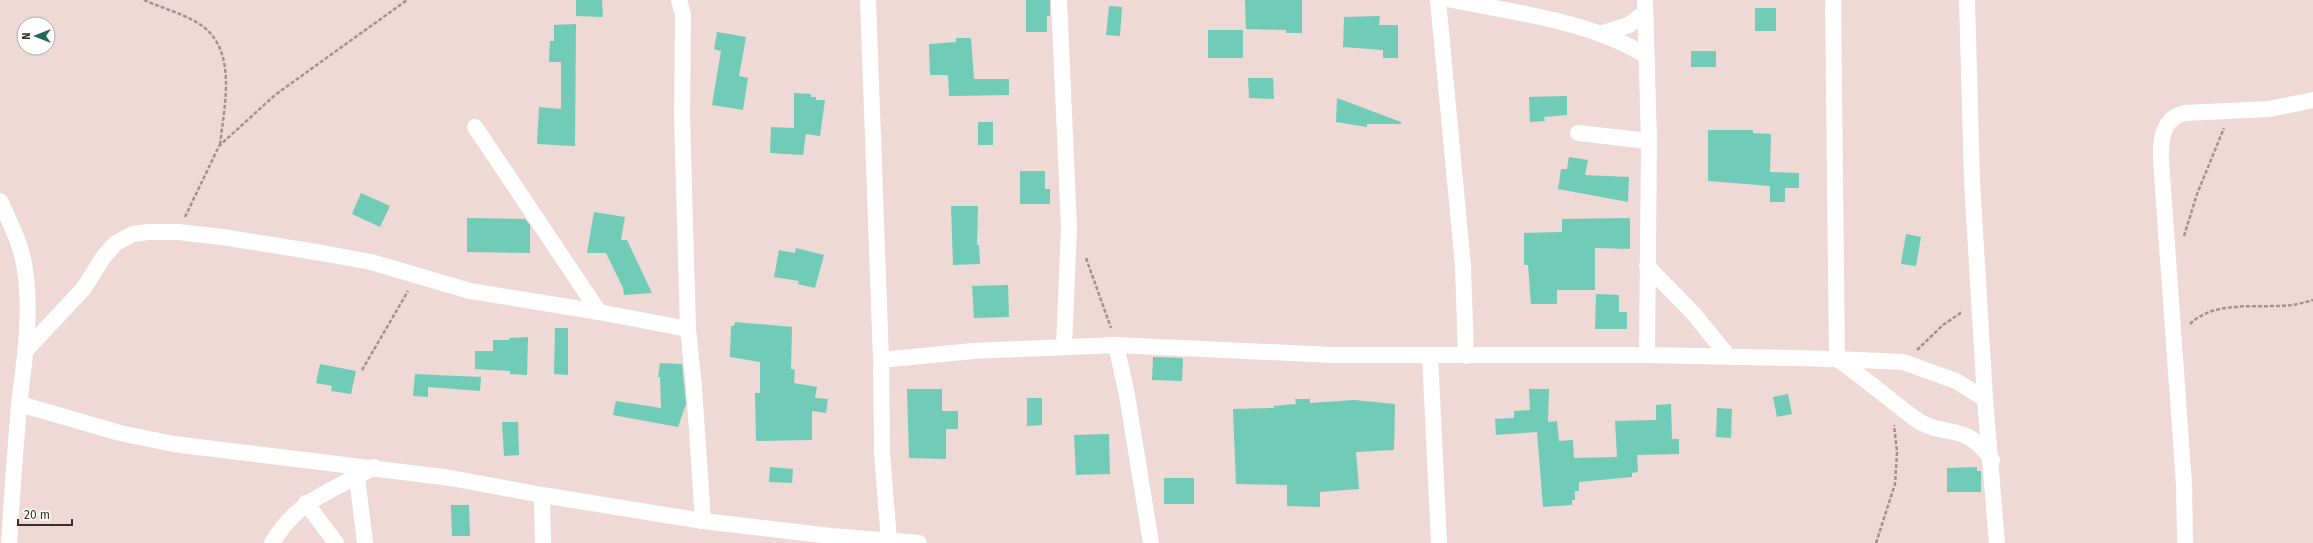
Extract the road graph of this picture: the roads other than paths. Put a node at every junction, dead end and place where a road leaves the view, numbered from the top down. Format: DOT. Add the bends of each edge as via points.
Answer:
graph roads {
  1 [pos="679,0"];
  2 [pos="868,0"];
  3 [pos="1059,0"];
  4 [pos="1438,0"];
  5 [pos="1452,0"];
  6 [pos="1833,0"];
  7 [pos="1967,0"];
  8 [pos="1646,6"];
  9 [pos="1603,33"];
  10 [pos="1646,56"];
  11 [pos="2313,100"];
  12 [pos="475,127"];
  13 [pos="1578,133"];
  14 [pos="1649,141"];
  15 [pos="0,201"];
  16 [pos="1647,266"];
  17 [pos="599,312"];
  18 [pos="688,329"];
  19 [pos="1116,344"];
  20 [pos="1064,345"];
  21 [pos="27,349"];
  22 [pos="1430,355"];
  23 [pos="1647,355"];
  24 [pos="1466,356"];
  25 [pos="1729,357"];
  26 [pos="1837,359"];
  27 [pos="880,360"];
  28 [pos="1985,399"];
  29 [pos="20,404"];
  30 [pos="1992,460"];
  31 [pos="374,467"];
  32 [pos="357,477"];
  33 [pos="542,496"];
  34 [pos="306,503"];
  35 [pos="703,520"];
  36 [pos="889,541"];
  37 [pos="9,543"];
  38 [pos="272,543"];
  39 [pos="336,543"];
  40 [pos="365,543"];
  41 [pos="543,543"];
  42 [pos="919,543"];
  43 [pos="1151,543"];
  44 [pos="1439,543"];
  45 [pos="1997,543"];
  46 [pos="2185,543"];
  1 -- 18 [label="street" via="683,15"];
  2 -- 27 [label="street"];
  3 -- 20 [label="street" via="1069,228"];
  4 -- 24 [label="street" via="1462,266"];
  5 -- 9 [label="street"];
  6 -- 26 [label="street"];
  7 -- 28 [label="street" via="1968,96"];
  8 -- 9 [label="street" via="1629,25"];
  8 -- 10 [label="street"];
  9 -- 10 [label="street" via="1628,44"];
  10 -- 14 [label="street"];
  11 -- 46 [label="street" via="2269,109 2176,114 2163,130 2163,189 2184,484"];
  12 -- 17 [label="street"];
  13 -- 14 [label="street"];
  14 -- 16 [label="street"];
  15 -- 21 [label="street" via="18,240 25,269 28,307"];
  16 -- 23 [label="street"];
  16 -- 25 [label="street" via="1693,313"];
  17 -- 18 [label="street"];
  17 -- 21 [label="street" via="470,291 371,262 222,237 178,232 148,232 133,234 116,243 104,256 84,288"];
  18 -- 35 [label="street"];
  19 -- 20 [label="street"];
  19 -- 22 [label="street" via="1334,355"];
  19 -- 43 [label="street" via="1129,403"];
  20 -- 27 [label="street"];
  21 -- 29 [label="street"];
  22 -- 24 [label="street"];
  22 -- 44 [label="street"];
  23 -- 24 [label="street"];
  23 -- 25 [label="street"];
  25 -- 26 [label="street"];
  26 -- 28 [label="street" via="1903,362 1956,381"];
  26 -- 30 [label="street" via="1894,400 1915,419 1928,426 1968,436 1982,447"];
  27 -- 36 [label="street" via="882,453"];
  28 -- 30 [label="street"];
  29 -- 31 [label="street" via="120,433 174,444"];
  29 -- 37 [label="street"];
  30 -- 45 [label="street"];
  31 -- 32 [label="street"];
  31 -- 33 [label="street" via="451,478"];
  32 -- 34 [label="street"];
  32 -- 40 [label="street"];
  33 -- 35 [label="street"];
  33 -- 41 [label="street"];
  34 -- 38 [label="street" via="292,514"];
  34 -- 39 [label="street"];
  35 -- 36 [label="street"];
  36 -- 42 [label="street"];
}
